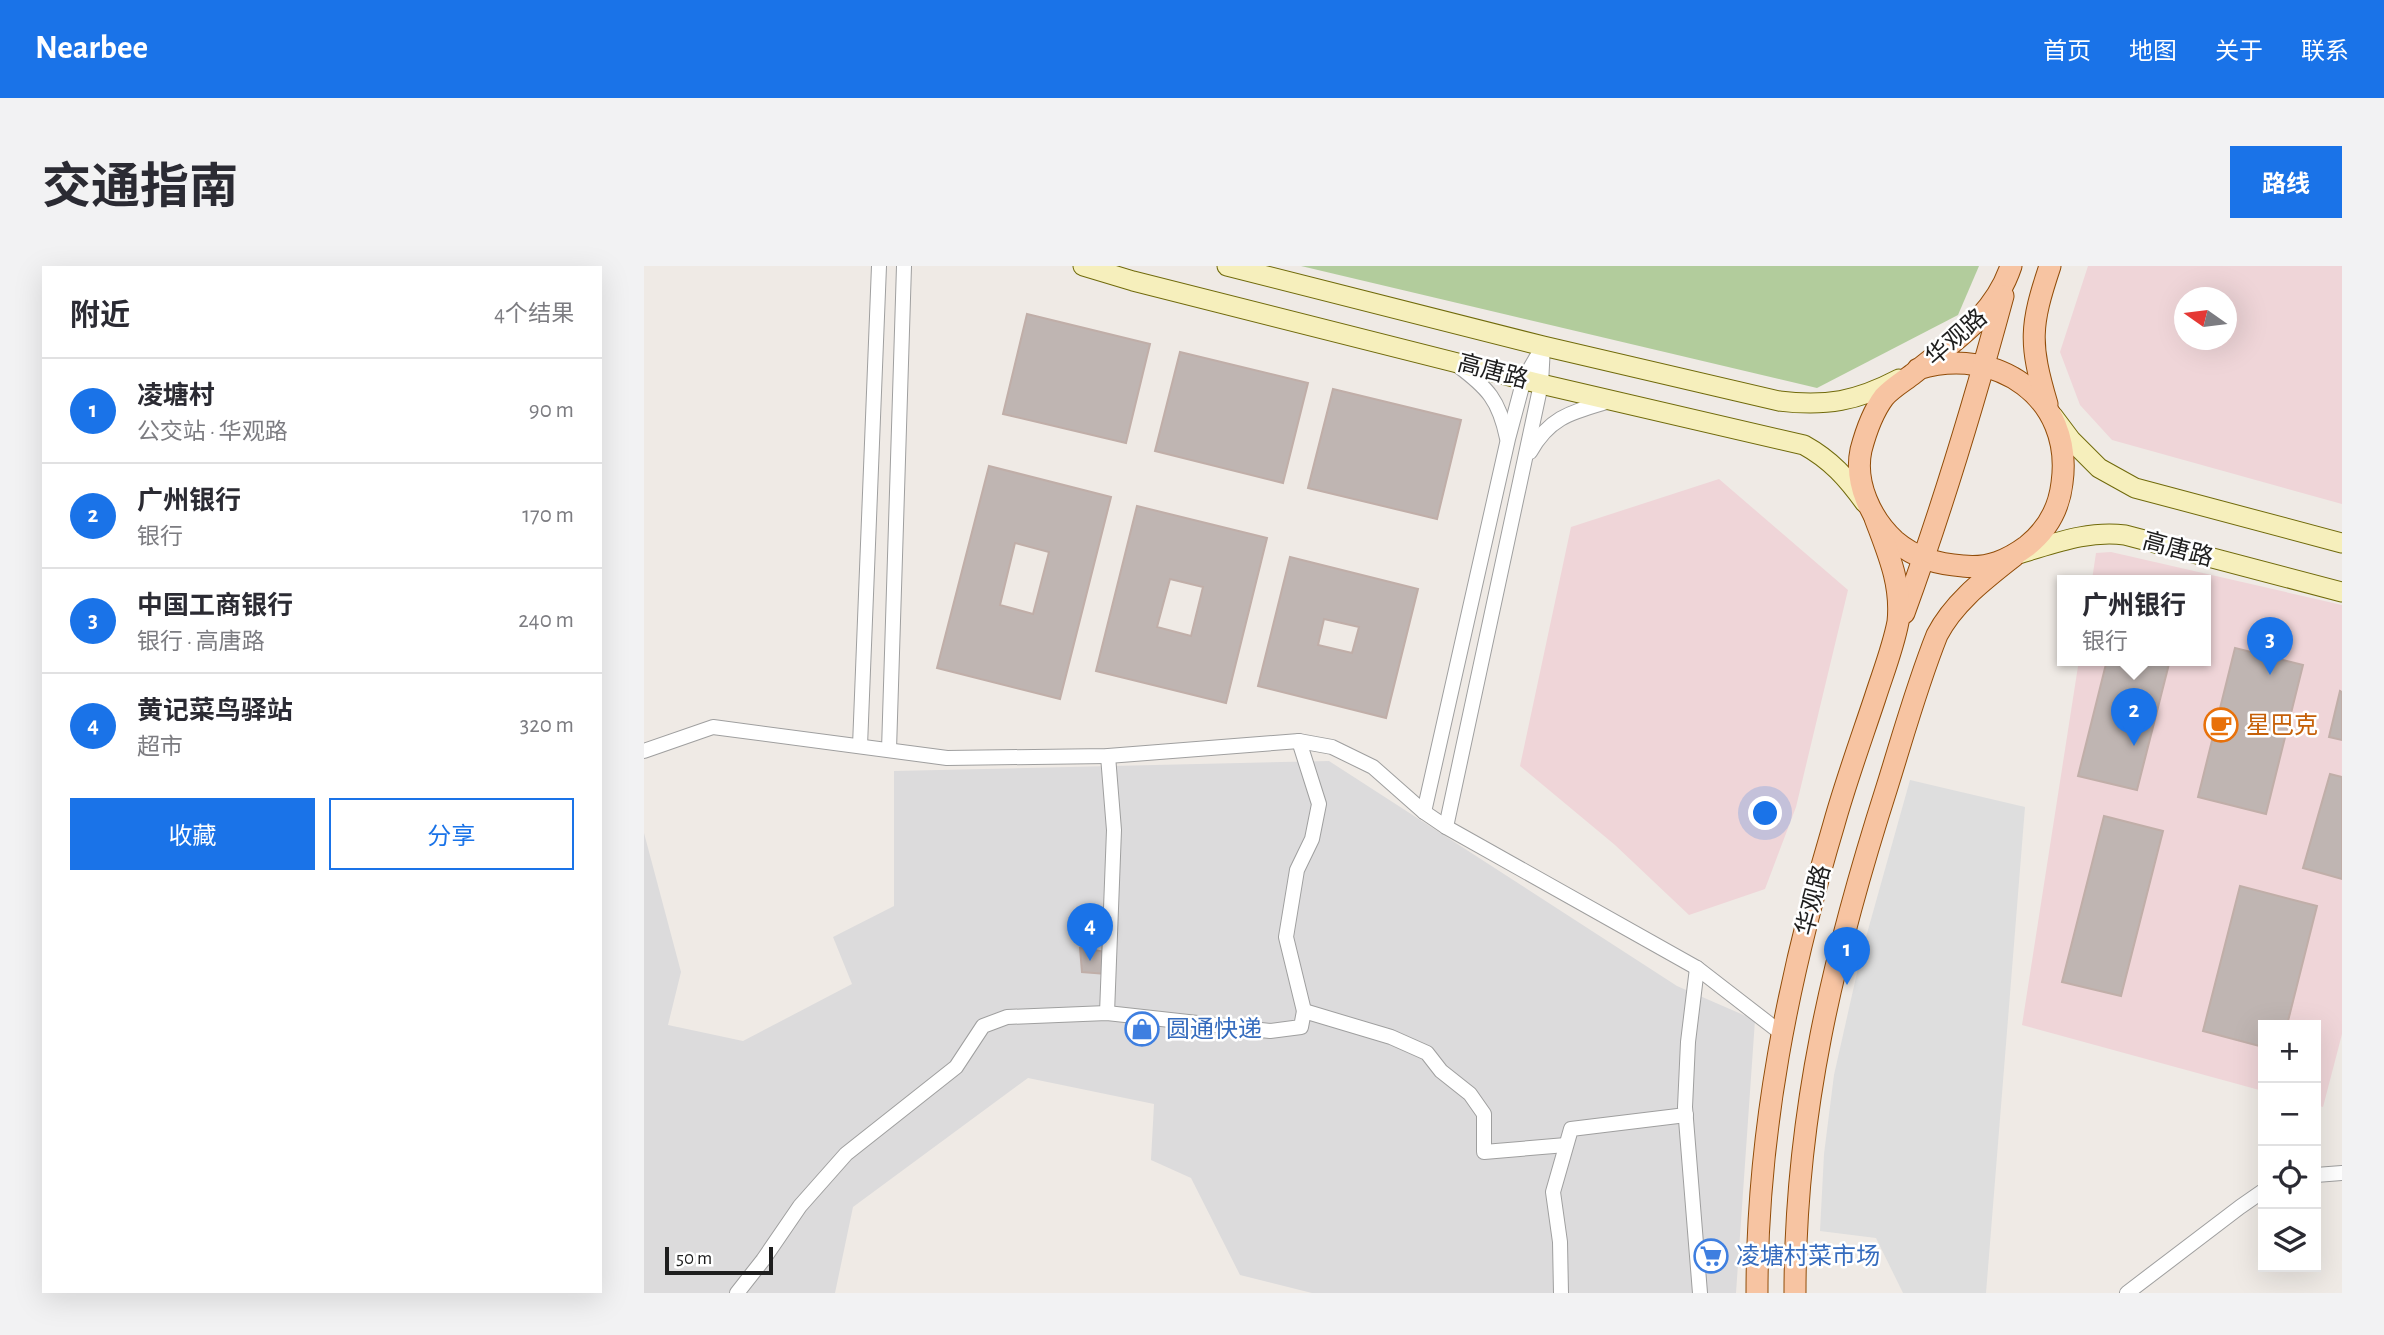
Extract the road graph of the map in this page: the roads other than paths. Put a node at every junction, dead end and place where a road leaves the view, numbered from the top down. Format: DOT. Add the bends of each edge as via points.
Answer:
graph roads {
  1 [pos="879,266"];
  2 [pos="904,266"];
  3 [pos="1083,266"];
  4 [pos="1227,266"];
  5 [pos="2050,266"];
  6 [pos="2011,268"];
  7 [pos="1543,346"];
  8 [pos="1450,360"];
  9 [pos="1984,365"];
  10 [pos="1918,369"];
  11 [pos="1532,381"];
  12 [pos="1612,401"];
  13 [pos="2050,413"];
  14 [pos="1508,439"];
  15 [pos="1525,462"];
  16 [pos="1875,518"];
  17 [pos="2342,543"];
  18 [pos="2014,556"];
  19 [pos="1924,559"];
  20 [pos="2342,592"];
  21 [pos="1895,636"];
  22 [pos="1299,741"];
  23 [pos="860,746"];
  24 [pos="889,750"];
  25 [pos="644,751"];
  26 [pos="1108,756"];
  27 [pos="1424,812"];
  28 [pos="1446,827"];
  29 [pos="1697,968"];
  30 [pos="1304,1011"];
  31 [pos="1107,1013"];
  32 [pos="1781,1033"];
  33 [pos="1686,1115"];
  34 [pos="1566,1145"];
  35 [pos="2342,1173"];
  36 [pos="2321,1175"];
  37 [pos="2258,1194"];
  38 [pos="737,1293"];
  39 [pos="1561,1293"];
  40 [pos="1700,1293"];
  41 [pos="1757,1293"];
  42 [pos="1795,1293"];
  43 [pos="2127,1293"];
  1 -- 23 [label="street"];
  2 -- 24 [label="street"];
  3 -- 8 [label="street, 高唐路"];
  4 -- 7 [label="street, 高唐路"];
  5 -- 13 [label="main road" via="2033,327 2036,364"];
  6 -- 9 [label="main road"];
  6 -- 10 [label="main road, 华观路" via="1988,311"];
  7 -- 10 [label="street, 高唐路" via="1801,404 1853,399"];
  7 -- 11 [label="street"];
  8 -- 11 [label="street, 高唐路"];
  8 -- 14 [label="street" via="1491,394"];
  9 -- 10 [label="main road" via="1945,363"];
  9 -- 13 [label="main road" via="2018,380"];
  9 -- 19 [label="main road"];
  10 -- 16 [label="main road, 华观路" via="1885,396 1869,423 1860,454 1861,481"];
  11 -- 12 [label="street, 高唐路"];
  11 -- 14 [label="street"];
  11 -- 15 [label="street"];
  12 -- 15 [label="street" via="1560,418 1545,429"];
  12 -- 16 [label="street, 高唐路" via="1804,445 1846,476"];
  13 -- 17 [label="street, 高唐路" via="2099,468 2135,488"];
  13 -- 18 [label="main road, 华观路" via="2065,464 2060,496 2049,522"];
  14 -- 27 [label="street"];
  15 -- 28 [label="street"];
  16 -- 19 [label="main road" via="1895,541"];
  16 -- 21 [label="main road, 华观路" via="1897,581 1900,603"];
  18 -- 19 [label="main road" via="1969,567"];
  18 -- 20 [label="street, 高唐路" via="2107,533"];
  18 -- 42 [label="main road, 华观路" via="1944,620 1863,864 1830,987 1813,1076 1798,1193"];
  19 -- 21 [label="main road"];
  21 -- 32 [label="main road, 华观路" via="1818,876"];
  22 -- 26 [label="street"];
  22 -- 27 [label="street" via="1332,747 1373,767"];
  22 -- 30 [label="street" via="1319,804 1312,839 1297,870 1286,937"];
  23 -- 24 [label="street"];
  23 -- 25 [label="street" via="713,727"];
  24 -- 26 [label="street" via="947,758"];
  26 -- 31 [label="street" via="1114,830"];
  27 -- 28 [label="street"];
  28 -- 29 [label="street"];
  29 -- 32 [label="street"];
  29 -- 33 [label="street"];
  30 -- 31 [label="street" via="1301,1027 1270,1031"];
  30 -- 34 [label="street" via="1391,1037 1427,1053 1484,1114 1485,1152"];
  31 -- 38 [label="street" via="1007,1017 984,1026 956,1068 846,1154 800,1206"];
  32 -- 41 [label="main road, 华观路" via="1764,1145"];
  33 -- 34 [label="street" via="1571,1129"];
  33 -- 40 [label="street"];
  34 -- 39 [label="street" via="1553,1192"];
  35 -- 36 [label="street"];
  37 -- 43 [label="street"];
}
